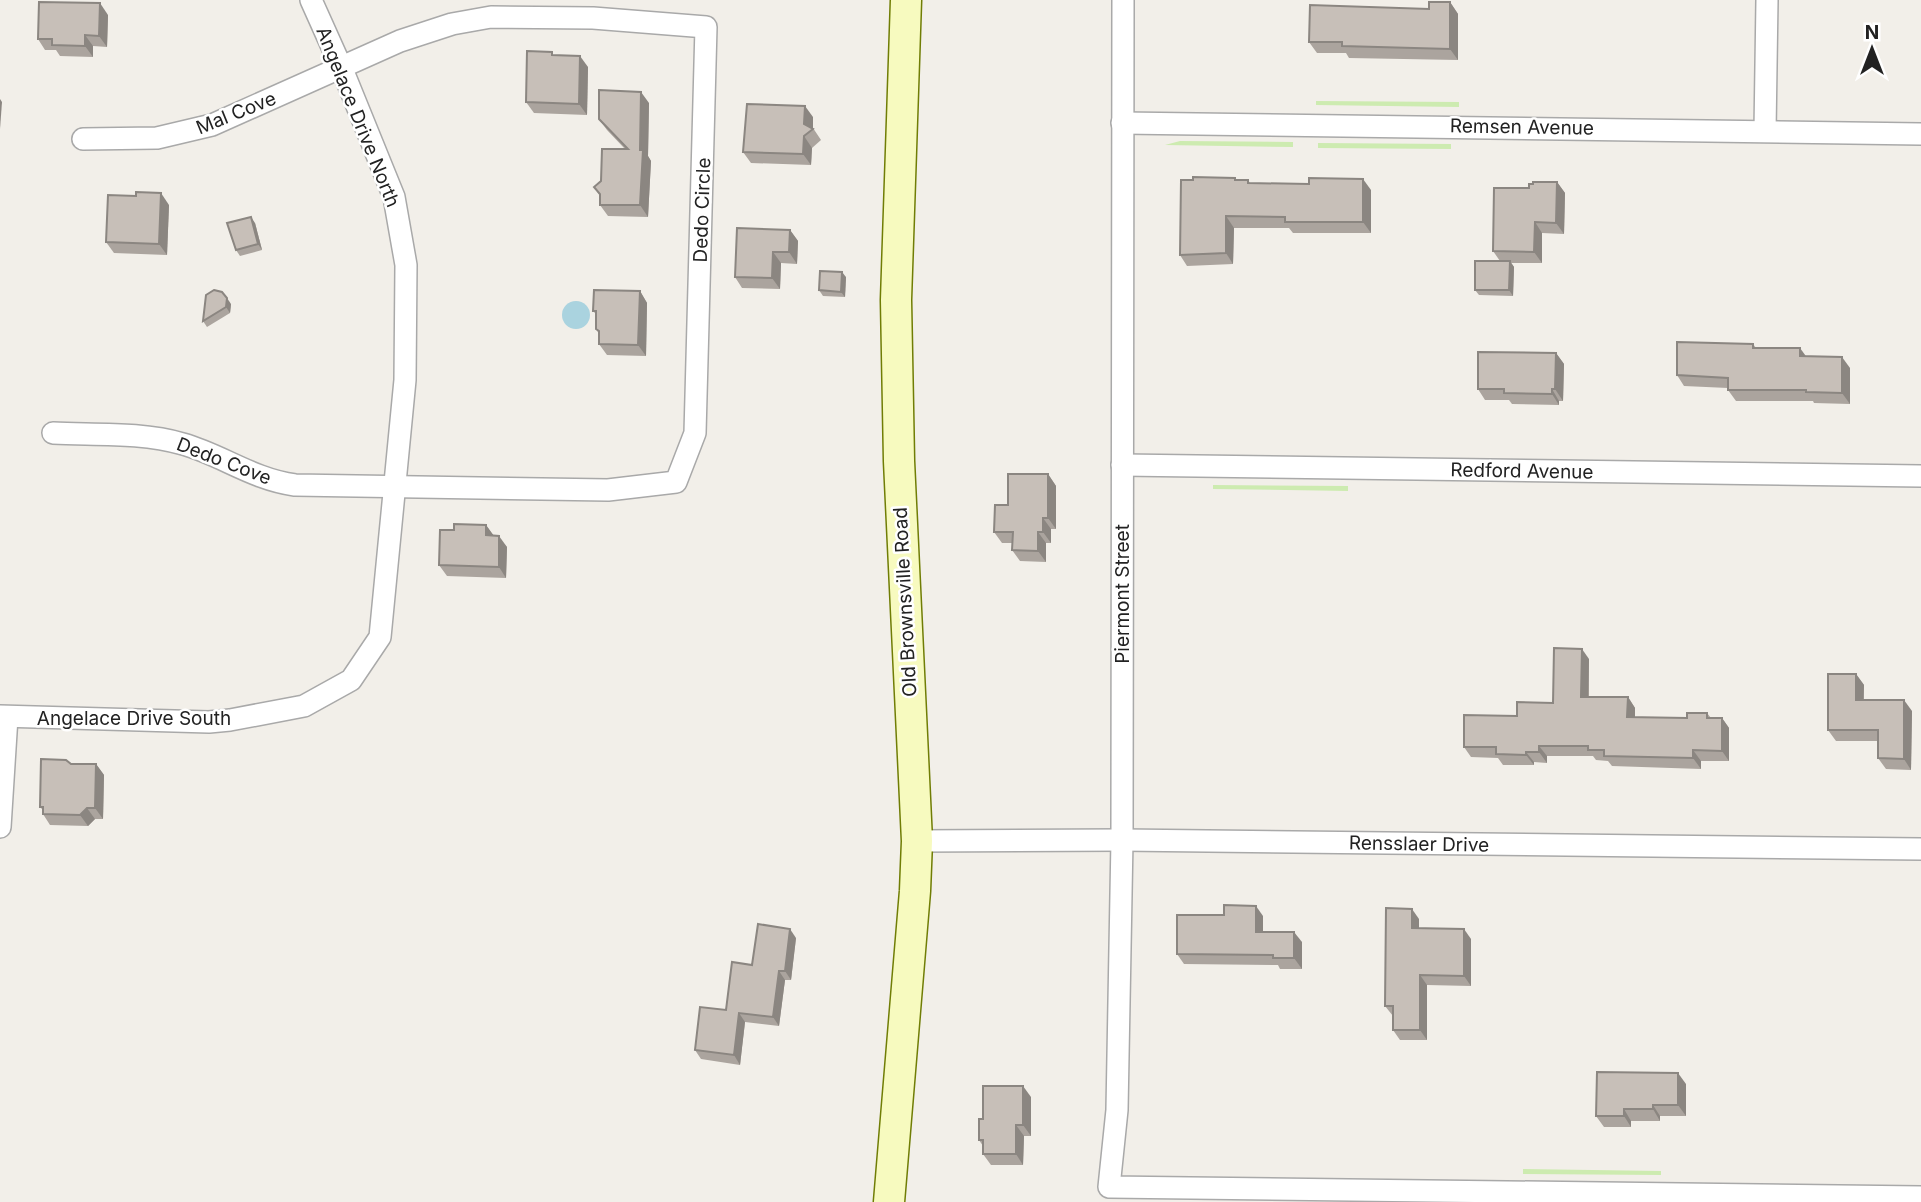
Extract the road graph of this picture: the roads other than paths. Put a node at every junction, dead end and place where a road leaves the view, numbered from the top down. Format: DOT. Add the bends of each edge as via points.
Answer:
graph roads {
  1 [pos="311,0"];
  2 [pos="906,0"];
  3 [pos="1123,0"];
  4 [pos="1767,0"];
  5 [pos="342,69"];
  6 [pos="1122,123"];
  7 [pos="1765,131"];
  8 [pos="1921,134"];
  9 [pos="83,139"];
  10 [pos="53,433"];
  11 [pos="1122,465"];
  12 [pos="1921,476"];
  13 [pos="394,486"];
  14 [pos="4,717"];
  15 [pos="0,827"];
  16 [pos="1122,840"];
  17 [pos="917,841"];
  18 [pos="1921,849"];
  19 [pos="1921,1198"];
  20 [pos="889,1202"];
  1 -- 5 [label="street, Angelace Drive North"];
  2 -- 17 [label="street, Old Brownsville Road" via="896,300"];
  3 -- 6 [label="street, Piermont Street"];
  4 -- 7 [label="street"];
  5 -- 9 [label="street, Mal Cove" via="186,133"];
  5 -- 13 [label="street, Angelace Drive North" via="394,197 406,265 405,380"];
  5 -- 13 [label="street, Dedo Circle" via="400,41 491,17 593,18 706,27 695,433 676,482 608,490"];
  6 -- 7 [label="street, Remsen Avenue"];
  6 -- 11 [label="street, Piermont Street"];
  7 -- 8 [label="street, Remsen Avenue"];
  10 -- 13 [label="street, Dedo Cove" via="165,439 285,483"];
  11 -- 12 [label="street, Redford Avenue"];
  11 -- 16 [label="street, Piermont Street"];
  13 -- 14 [label="street, Angelace Drive South" via="380,637 351,680 304,706 230,720"];
  14 -- 15 [label="street"];
  16 -- 17 [label="street, Rensslaer Drive"];
  16 -- 18 [label="street, Rensslaer Drive"];
  16 -- 19 [label="street, Piermont Street" via="1117,1110 1109,1187"];
  17 -- 20 [label="street, Old Brownsville Road"];
}
